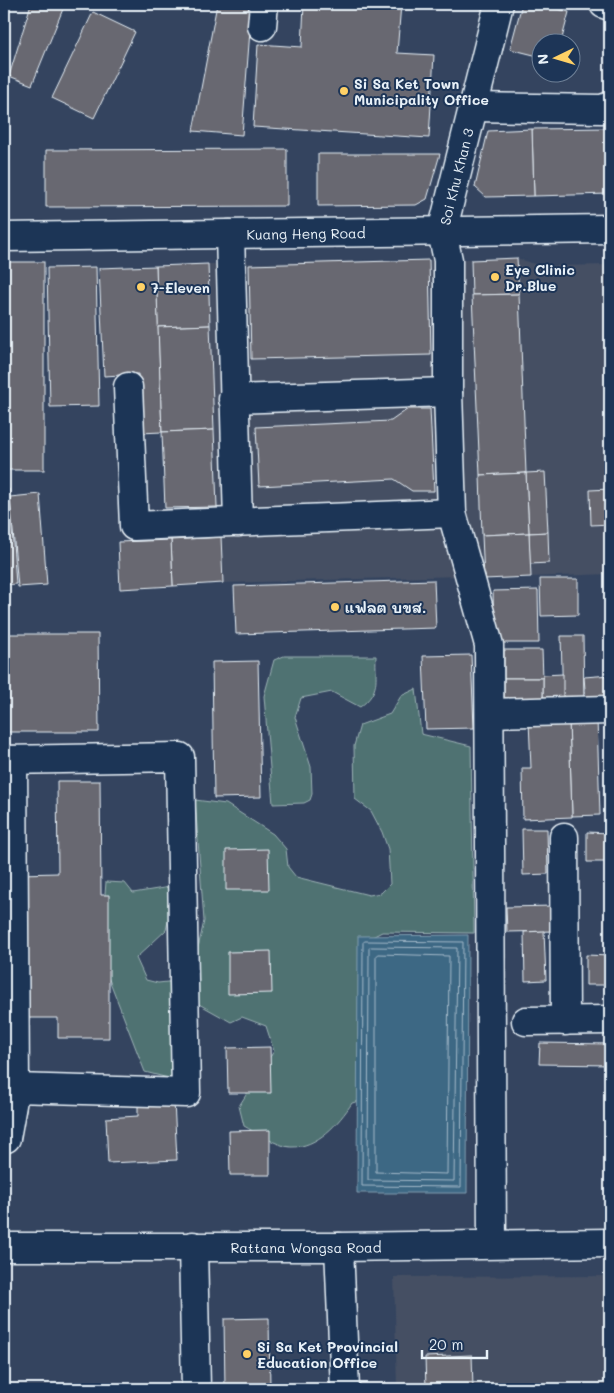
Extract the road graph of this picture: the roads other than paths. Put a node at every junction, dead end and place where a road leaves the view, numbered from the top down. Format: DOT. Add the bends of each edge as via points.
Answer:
graph roads {
  1 [pos="499,4"];
  2 [pos="604,4"];
  3 [pos="610,6"];
  4 [pos="610,106"];
  5 [pos="473,108"];
  6 [pos="610,229"];
  7 [pos="442,232"];
  8 [pos="230,234"];
  9 [pos="4,237"];
  10 [pos="128,387"];
  11 [pos="448,392"];
  12 [pos="233,399"];
  13 [pos="452,513"];
  14 [pos="238,522"];
  15 [pos="610,710"];
  16 [pos="490,713"];
  17 [pos="9,760"];
  18 [pos="564,837"];
  19 [pos="610,1020"];
  20 [pos="565,1021"];
  21 [pos="526,1022"];
  22 [pos="15,1088"];
  23 [pos="4,1138"];
  24 [pos="610,1243"];
  25 [pos="492,1244"];
  26 [pos="193,1246"];
  27 [pos="4,1247"];
  28 [pos="339,1247"];
  29 [pos="196,1389"];
  30 [pos="345,1389"];
  1 -- 5 [label="street, Soi Khu Khan 3"];
  2 -- 3 [label="street"];
  4 -- 5 [label="street"];
  5 -- 7 [label="street, Soi Khu Khan 3"];
  6 -- 7 [label="street, Kuang Heng Road"];
  7 -- 8 [label="street, Kuang Heng Road"];
  7 -- 11 [label="street" via="448,260"];
  8 -- 9 [label="street, Kuang Heng Road"];
  8 -- 12 [label="street"];
  10 -- 14 [label="street" via="134,526"];
  11 -- 12 [label="street"];
  11 -- 13 [label="street"];
  12 -- 14 [label="street"];
  13 -- 14 [label="street"];
  13 -- 16 [label="street" via="489,645"];
  15 -- 16 [label="street"];
  16 -- 25 [label="street"];
  17 -- 22 [label="street"];
  17 -- 22 [label="street" via="180,757 186,1093"];
  18 -- 20 [label="street"];
  19 -- 20 [label="street"];
  20 -- 21 [label="street"];
  22 -- 23 [label="street"];
  24 -- 25 [label="street, Rattana Wongsa Road"];
  25 -- 28 [label="street, Rattana Wongsa Road"];
  26 -- 27 [label="street, Rattana Wongsa Road"];
  26 -- 28 [label="street, Rattana Wongsa Road"];
  26 -- 29 [label="street"];
  28 -- 30 [label="street"];
}
